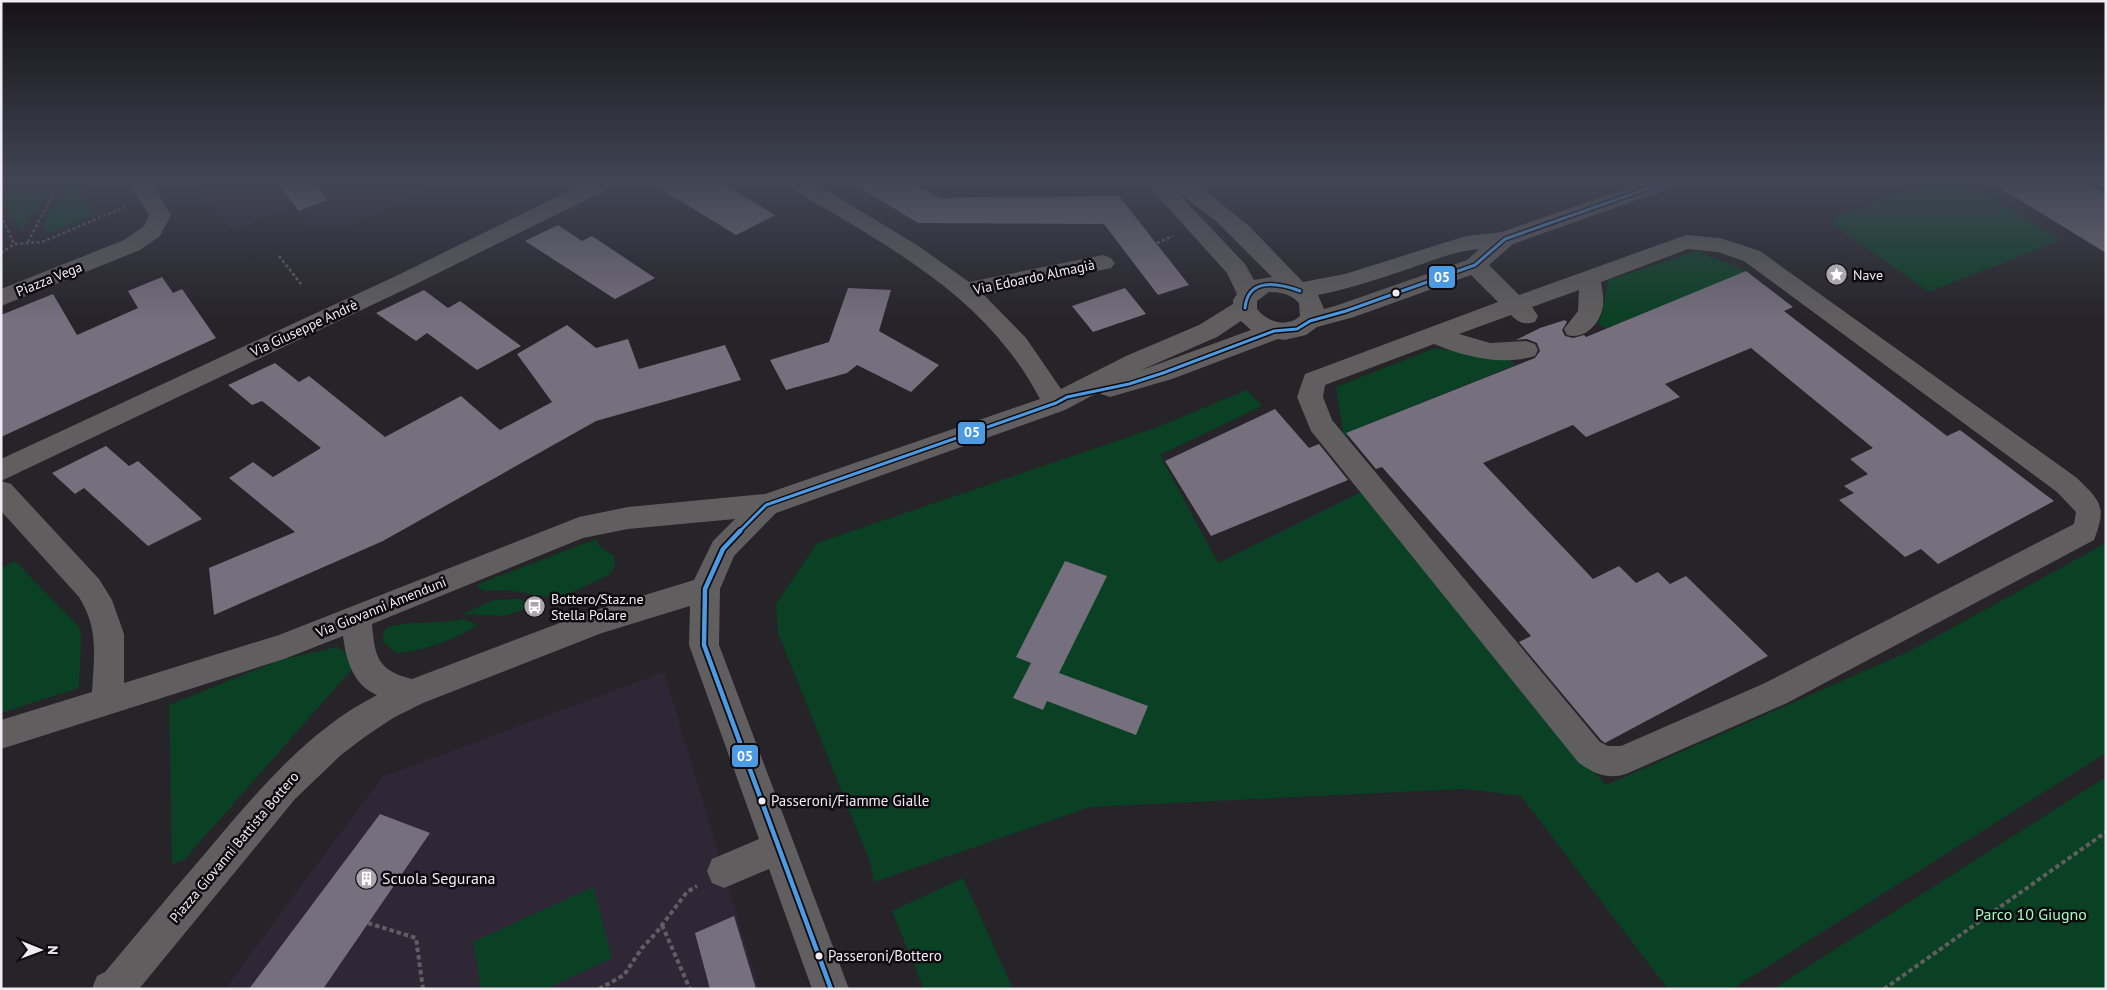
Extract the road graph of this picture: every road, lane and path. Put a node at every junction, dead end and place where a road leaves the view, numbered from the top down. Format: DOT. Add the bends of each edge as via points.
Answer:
graph roads {
  1 [pos="7,227"];
  2 [pos="36,227"];
  3 [pos="70,227"];
  4 [pos="154,227"];
  5 [pos="513,227"];
  6 [pos="871,227"];
  7 [pos="1198,227"];
  8 [pos="1235,227"];
  9 [pos="1538,227"];
  10 [pos="1505,239"];
  11 [pos="28,242"];
  12 [pos="14,244"];
  13 [pos="1,252"];
  14 [pos="279,256"];
  15 [pos="1103,263"];
  16 [pos="1476,264"];
  17 [pos="1589,277"];
  18 [pos="301,284"];
  19 [pos="1297,289"];
  20 [pos="964,291"];
  21 [pos="1,298"];
  22 [pos="1247,300"];
  23 [pos="1522,312"];
  24 [pos="1310,321"];
  25 [pos="1576,329"];
  26 [pos="1274,331"];
  27 [pos="1435,334"];
  28 [pos="1526,350"];
  29 [pos="1061,400"];
  30 [pos="1,472"];
  31 [pos="1,492"];
  32 [pos="766,506"];
  33 [pos="705,590"];
  34 [pos="357,617"];
  35 [pos="412,693"];
  36 [pos="107,701"];
  37 [pos="1,735"];
  38 [pos="2106,832"];
  39 [pos="778,848"];
  40 [pos="724,871"];
  41 [pos="368,923"];
  42 [pos="662,925"];
  43 [pos="116,988"];
  44 [pos="423,989"];
  45 [pos="599,989"];
  46 [pos="690,989"];
  47 [pos="831,989"];
  48 [pos="1884,989"];
  1 -- 12 [label="path"];
  2 -- 11 [label="path"];
  3 -- 11 [label="path" via="42,242"];
  4 -- 21 [label="street, Piazza Vega" via="139,241"];
  5 -- 30 [label="street, Via Giuseppe Andrè"];
  6 -- 20 [label="street, Via Edoardo Almagià"];
  7 -- 22 [label="street" via="1237,269"];
  8 -- 19 [label="street"];
  9 -- 10 [label="street"];
  10 -- 16 [label="street"];
  10 -- 19 [label="street" via="1466,243 1349,281"];
  11 -- 12 [label="path"];
  12 -- 13 [label="path"];
  14 -- 18 [label="path"];
  15 -- 20 [label="street, Via Edoardo Almagià"];
  16 -- 23 [label="street"];
  16 -- 24 [label="street"];
  17 -- 23 [label="street"];
  17 -- 25 [label="street" via="1593,306 1586,320"];
  17 -- 27 [label="street" via="1686,242 1717,243 1752,256 2067,485 2090,509 2090,522 2084,532 1776,693 1626,759 1605,762 1589,752 1320,424 1310,397 1314,380"];
  19 -- 22 [label="street" via="1281,284 1264,285"];
  19 -- 24 [label="street" via="1313,306"];
  20 -- 29 [label="street, Via Edoardo Almagià" via="1016,342"];
  22 -- 26 [label="street" via="1250,319"];
  22 -- 29 [label="street" via="1208,331 1135,362"];
  23 -- 27 [label="street"];
  24 -- 26 [label="street" via="1297,329"];
  26 -- 29 [label="street" via="1146,379"];
  27 -- 28 [label="street" via="1483,352"];
  29 -- 32 [label="street"];
  31 -- 36 [label="street" via="89,588 102,609 110,648"];
  32 -- 33 [label="street" via="723,549"];
  32 -- 34 [label="street, Via Giovanni Amenduni" via="640,516 595,523"];
  33 -- 35 [label="street, Piazza Giovanni Battista Bottero" via="597,622"];
  33 -- 39 [label="street" via="704,645"];
  34 -- 35 [label="street" via="360,651 369,672 382,685"];
  34 -- 36 [label="street, Via Giovanni Amenduni" via="284,646"];
  35 -- 43 [label="street, Piazza Giovanni Battista Bottero" via="350,728 300,770 270,801"];
  36 -- 37 [label="street, Via Giovanni Amenduni"];
  38 -- 48 [label="path"];
  39 -- 40 [label="street"];
  39 -- 47 [label="street"];
  40 -- 42 [label="path" via="687,892"];
  41 -- 44 [label="path" via="416,938"];
  42 -- 45 [label="path" via="624,975"];
  42 -- 46 [label="path"];
}
